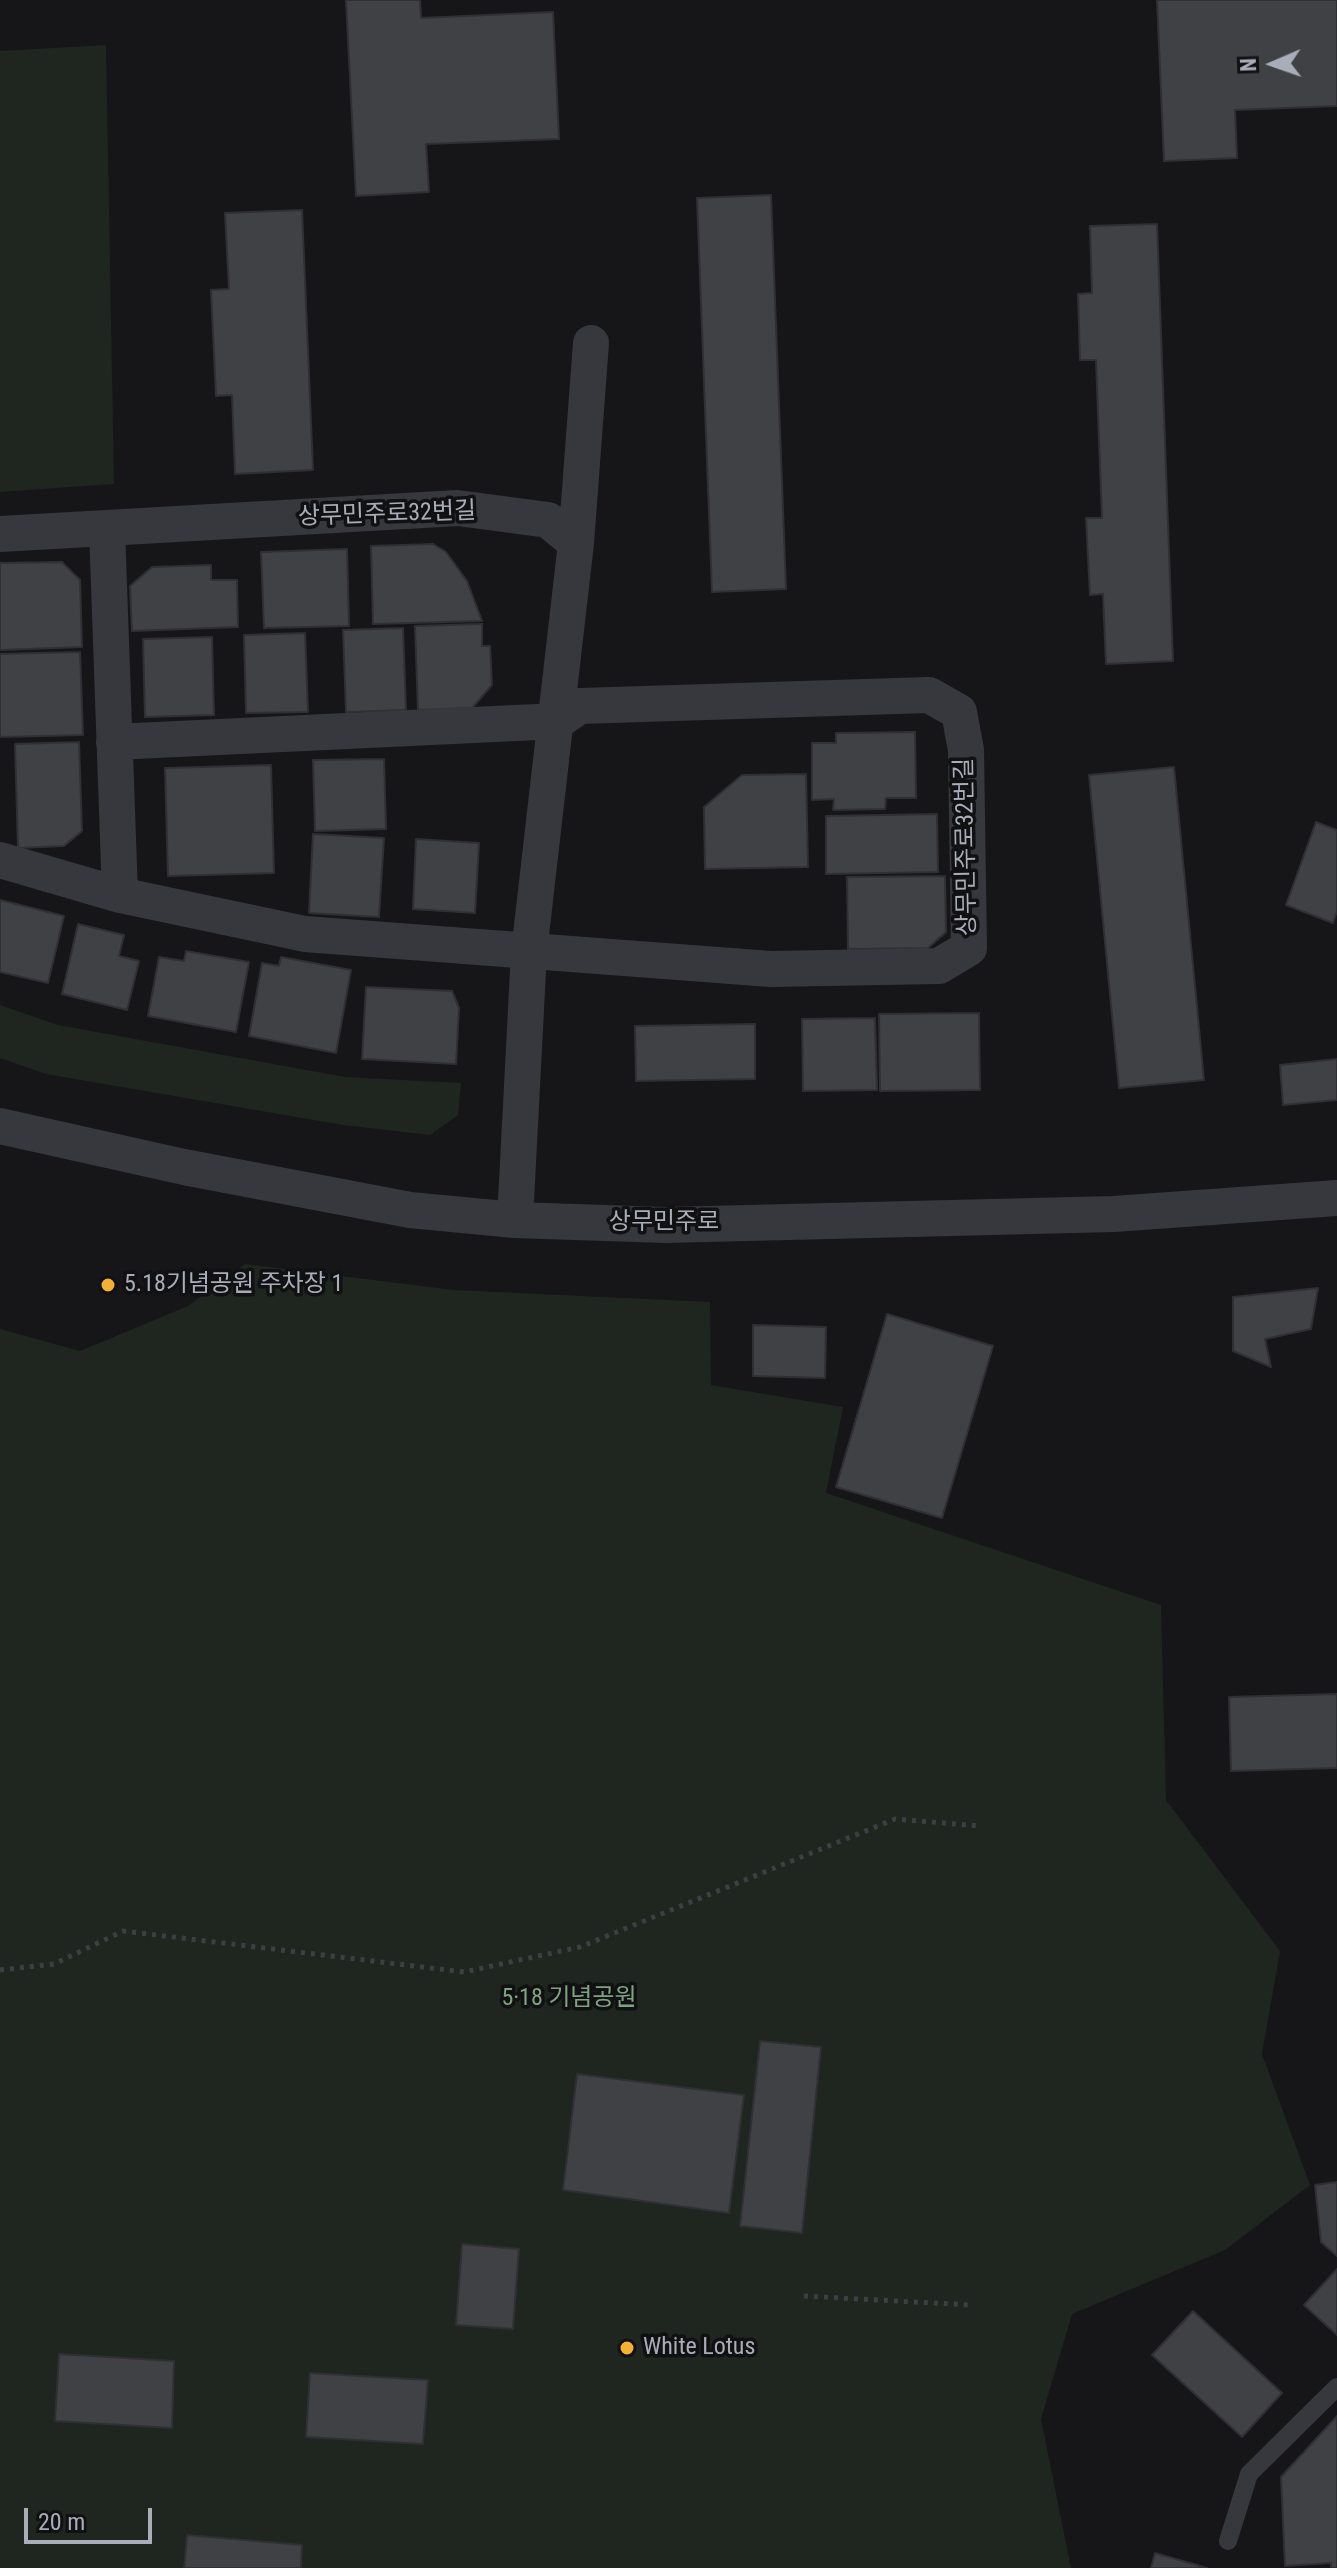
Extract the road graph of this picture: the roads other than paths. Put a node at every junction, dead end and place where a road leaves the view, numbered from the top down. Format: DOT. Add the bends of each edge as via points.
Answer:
graph roads {
  1 [pos="591,343"];
  2 [pos="107,529"];
  3 [pos="0,534"];
  4 [pos="576,543"];
  5 [pos="558,721"];
  6 [pos="114,742"];
  7 [pos="0,860"];
  8 [pos="120,895"];
  9 [pos="529,952"];
  10 [pos="0,1126"];
  11 [pos="1337,1198"];
  12 [pos="515,1220"];
  13 [pos="1337,2387"];
  14 [pos="1228,2541"];
  1 -- 4 [label="street"];
  2 -- 3 [label="street, 상무민주로32번길"];
  2 -- 4 [label="street, 상무민주로32번길" via="458,508 548,520"];
  2 -- 6 [label="street"];
  4 -- 5 [label="street"];
  5 -- 6 [label="street, 상무민주로32번길"];
  5 -- 9 [label="street"];
  5 -- 9 [label="street, 상무민주로32번길" via="580,706 929,695 959,712 966,750 969,948 939,966 771,969"];
  6 -- 8 [label="street"];
  7 -- 8 [label="street, 상무민주로32번길"];
  8 -- 9 [label="street, 상무민주로32번길" via="305,934"];
  9 -- 12 [label="street"];
  10 -- 12 [label="street, 상무민주로" via="410,1210"];
  11 -- 12 [label="street, 상무민주로" via="1114,1214 666,1225"];
  13 -- 14 [label="lane" via="1249,2474"];
}
